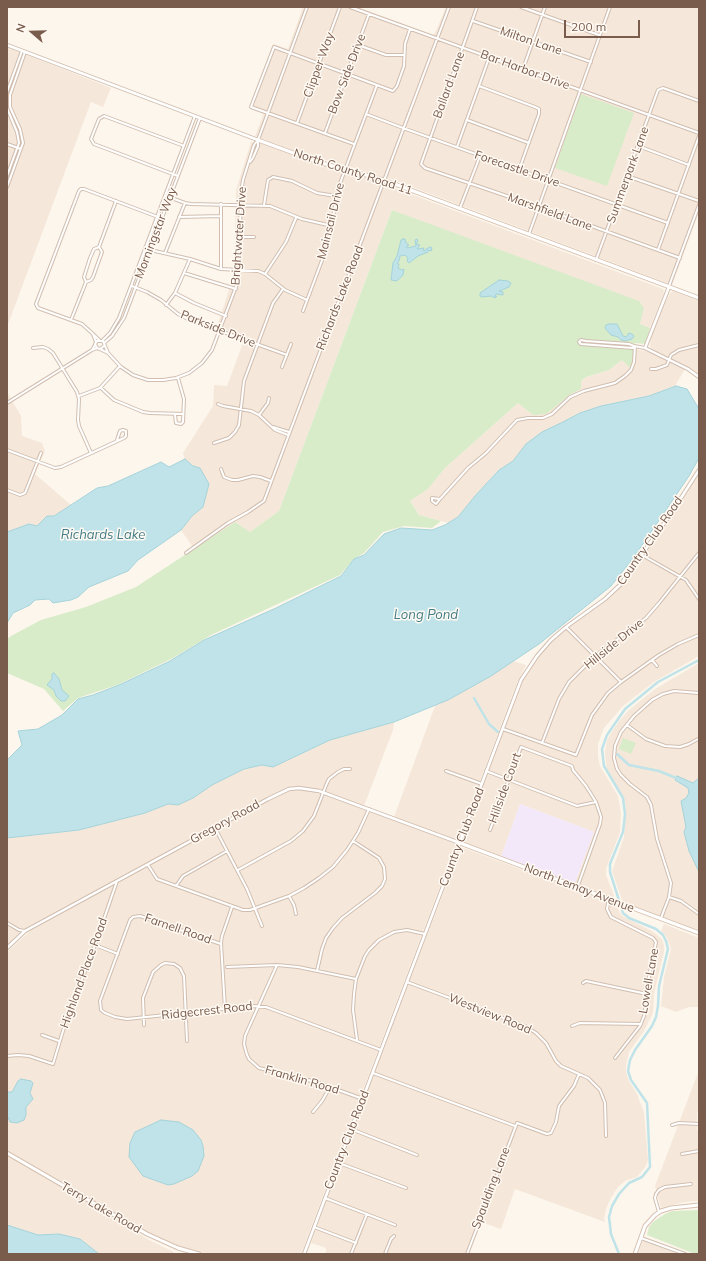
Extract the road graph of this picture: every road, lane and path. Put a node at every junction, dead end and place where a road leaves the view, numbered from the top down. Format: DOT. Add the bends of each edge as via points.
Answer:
graph roads {
  1 [pos="306,7"];
  2 [pos="340,7"];
  3 [pos="350,7"];
  4 [pos="449,7"];
  5 [pos="477,7"];
  6 [pos="521,7"];
  7 [pos="545,7"];
  8 [pos="610,7"];
  9 [pos="369,14"];
  10 [pos="542,14"];
  11 [pos="472,20"];
  12 [pos="410,29"];
  13 [pos="600,35"];
  14 [pos="437,39"];
  15 [pos="532,42"];
  16 [pos="7,45"];
  17 [pos="358,45"];
  18 [pos="462,48"];
  19 [pos="24,51"];
  20 [pos="289,53"];
  21 [pos="404,56"];
  22 [pos="489,58"];
  23 [pos="591,62"];
  24 [pos="319,64"];
  25 [pos="523,69"];
  26 [pos="347,74"];
  27 [pos="376,85"];
  28 [pos="479,86"];
  29 [pos="580,90"];
  30 [pos="7,92"];
  31 [pos="699,101"];
  32 [pos="7,108"];
  33 [pos="267,113"];
  34 [pos="366,114"];
  35 [pos="649,115"];
  36 [pos="195,116"];
  37 [pos="200,118"];
  38 [pos="467,120"];
  39 [pos="297,124"];
  40 [pos="403,128"];
  41 [pos="325,133"];
  42 [pos="699,134"];
  43 [pos="430,138"];
  44 [pos="258,140"];
  45 [pos="529,143"];
  46 [pos="7,144"];
  47 [pos="354,144"];
  48 [pos="184,146"];
  49 [pos="638,146"];
  50 [pos="457,147"];
  51 [pos="18,148"];
  52 [pos="189,148"];
  53 [pos="21,149"];
  54 [pos="480,156"];
  55 [pos="421,164"];
  56 [pos="689,165"];
  57 [pos="345,168"];
  58 [pos="519,170"];
  59 [pos="174,174"];
  60 [pos="7,176"];
  61 [pos="178,176"];
  62 [pos="627,176"];
  63 [pos="384,180"];
  64 [pos="548,180"];
  65 [pos="469,183"];
  66 [pos="7,187"];
  67 [pos="678,194"];
  68 [pos="166,196"];
  69 [pos="336,196"];
  70 [pos="170,197"];
  71 [pos="699,201"];
  72 [pos="116,202"];
  73 [pos="185,203"];
  74 [pos="221,204"];
  75 [pos="240,205"];
  76 [pos="264,205"];
  77 [pos="617,205"];
  78 [pos="699,205"];
  79 [pos="539,207"];
  80 [pos="460,210"];
  81 [pos="221,216"];
  82 [pos="158,217"];
  83 [pos="179,217"];
  84 [pos="296,217"];
  85 [pos="668,223"];
  86 [pos="332,226"];
  87 [pos="607,232"];
  88 [pos="528,234"];
  89 [pos="240,237"];
  90 [pos="254,237"];
  91 [pos="99,247"];
  92 [pos="146,248"];
  93 [pos="150,250"];
  94 [pos="658,250"];
  95 [pos="165,253"];
  96 [pos="680,258"];
  97 [pos="190,259"];
  98 [pos="596,260"];
  99 [pos="220,269"];
  100 [pos="239,270"];
  101 [pos="184,273"];
  102 [pos="265,274"];
  103 [pos="86,282"];
  104 [pos="131,286"];
  105 [pos="669,287"];
  106 [pos="136,288"];
  107 [pos="236,289"];
  108 [pos="283,289"];
  109 [pos="175,293"];
  110 [pos="699,298"];
  111 [pos="307,300"];
  112 [pos="166,305"];
  113 [pos="303,311"];
  114 [pos="226,316"];
  115 [pos="71,320"];
  116 [pos="220,330"];
  117 [pos="93,334"];
  118 [pos="100,340"];
  119 [pos="579,342"];
  120 [pos="96,344"];
  121 [pos="258,344"];
  122 [pos="291,344"];
  123 [pos="104,345"];
  124 [pos="699,345"];
  125 [pos="635,346"];
  126 [pos="33,348"];
  127 [pos="645,348"];
  128 [pos="99,349"];
  129 [pos="92,350"];
  130 [pos="108,353"];
  131 [pos="287,355"];
  132 [pos="670,359"];
  133 [pos="120,366"];
  134 [pos="282,367"];
  135 [pos="62,368"];
  136 [pos="651,369"];
  137 [pos="699,377"];
  138 [pos="178,378"];
  139 [pos="101,388"];
  140 [pos="79,396"];
  141 [pos="269,398"];
  142 [pos="7,403"];
  143 [pos="218,404"];
  144 [pos="241,408"];
  145 [pos="183,414"];
  146 [pos="175,415"];
  147 [pos="259,415"];
  148 [pos="273,427"];
  149 [pos="289,432"];
  150 [pos="288,436"];
  151 [pos="117,440"];
  152 [pos="214,443"];
  153 [pos="7,450"];
  154 [pos="91,452"];
  155 [pos="40,453"];
  156 [pos="37,462"];
  157 [pos="221,469"];
  158 [pos="699,470"];
  159 [pos="271,481"];
  160 [pos="7,490"];
  161 [pos="440,499"];
  162 [pos="699,552"];
  163 [pos="186,553"];
  164 [pos="642,555"];
  165 [pos="681,576"];
  166 [pos="699,598"];
  167 [pos="566,627"];
  168 [pos="699,634"];
  169 [pos="595,656"];
  170 [pos="652,660"];
  171 [pos="657,666"];
  172 [pos="621,682"];
  173 [pos="699,693"];
  174 [pos="627,725"];
  175 [pos="502,729"];
  176 [pos="698,739"];
  177 [pos="542,743"];
  178 [pos="350,769"];
  179 [pos="446,771"];
  180 [pos="486,771"];
  181 [pos="509,780"];
  182 [pos="482,784"];
  183 [pos="323,792"];
  184 [pos="596,802"];
  185 [pos="369,809"];
  186 [pos="215,828"];
  187 [pos="490,830"];
  188 [pos="353,841"];
  189 [pos="460,843"];
  190 [pos="227,851"];
  191 [pos="148,865"];
  192 [pos="238,870"];
  193 [pos="117,881"];
  194 [pos="176,886"];
  195 [pos="577,888"];
  196 [pos="289,896"];
  197 [pos="669,897"];
  198 [pos="609,899"];
  199 [pos="232,906"];
  200 [pos="255,909"];
  201 [pos="296,914"];
  202 [pos="699,914"];
  203 [pos="661,919"];
  204 [pos="7,923"];
  205 [pos="262,926"];
  206 [pos="24,931"];
  207 [pos="699,933"];
  208 [pos="425,934"];
  209 [pos="221,944"];
  210 [pos="95,945"];
  211 [pos="7,948"];
  212 [pos="118,954"];
  213 [pos="277,965"];
  214 [pos="227,967"];
  215 [pos="317,971"];
  216 [pos="356,979"];
  217 [pos="407,982"];
  218 [pos="583,983"];
  219 [pos="647,994"];
  220 [pos="258,1006"];
  221 [pos="225,1009"];
  222 [pos="187,1013"];
  223 [pos="144,1017"];
  224 [pos="641,1024"];
  225 [pos="144,1025"];
  226 [pos="572,1026"];
  227 [pos="42,1035"];
  228 [pos="357,1040"];
  229 [pos="59,1041"];
  230 [pos="187,1041"];
  231 [pos="381,1050"];
  232 [pos="7,1056"];
  233 [pos="614,1058"];
  234 [pos="372,1073"];
  235 [pos="579,1074"];
  236 [pos="330,1087"];
  237 [pos="362,1099"];
  238 [pos="312,1112"];
  239 [pos="699,1124"];
  240 [pos="672,1125"];
  241 [pos="515,1126"];
  242 [pos="351,1129"];
  243 [pos="606,1136"];
  244 [pos="699,1151"];
  245 [pos="7,1153"];
  246 [pos="682,1154"];
  247 [pos="417,1155"];
  248 [pos="339,1163"];
  249 [pos="691,1184"];
  250 [pos="406,1188"];
  251 [pos="325,1198"];
  252 [pos="699,1205"];
  253 [pos="659,1212"];
  254 [pos="367,1214"];
  255 [pos="395,1225"];
  256 [pos="314,1227"];
  257 [pos="394,1236"];
  258 [pos="641,1238"];
  259 [pos="356,1243"];
  260 [pos="199,1254"];
  261 [pos="304,1254"];
  262 [pos="351,1254"];
  263 [pos="386,1254"];
  264 [pos="467,1254"];
  265 [pos="635,1254"];
  266 [pos="685,1254"];
  1 -- 20 [label="street, Brightwater Drive"];
  2 -- 24 [label="street, Clipper Way"];
  3 -- 9 [label="street, Bar Harbor Drive"];
  4 -- 14 [label="street, Richards Lake Road"];
  5 -- 11 [label="street, Ballard Lane"];
  6 -- 10 [label="street"];
  7 -- 10 [label="street"];
  8 -- 13 [label="street"];
  9 -- 12 [label="street, Bar Harbor Drive"];
  9 -- 17 [label="street, Bow Side Drive"];
  10 -- 13 [label="street"];
  10 -- 15 [label="street"];
  11 -- 15 [label="street, Milton Lane"];
  11 -- 18 [label="street, Ballard Lane"];
  12 -- 14 [label="street, Bar Harbor Drive"];
  12 -- 21 [label="street"];
  13 -- 23 [label="street"];
  14 -- 18 [label="street, Bar Harbor Drive"];
  14 -- 40 [label="street, Richards Lake Road"];
  15 -- 23 [label="street, Milton Lane"];
  15 -- 25 [label="street"];
  16 -- 19 [label="street, North County Road 11"];
  17 -- 21 [label="street" via="386,55"];
  17 -- 26 [label="street, Bow Side Drive"];
  18 -- 22 [label="street, Bar Harbor Drive"];
  18 -- 43 [label="street, Ballard Lane"];
  19 -- 30 [label="street"];
  19 -- 36 [label="street, North County Road 11"];
  19 -- 53 [label="street" via="9,100 22,134"];
  20 -- 24 [label="street"];
  20 -- 33 [label="street, Brightwater Drive"];
  20 -- 33 [label="street" via="274,47 251,107"];
  21 -- 27 [label="street" via="404,66 393,91"];
  22 -- 25 [label="street, Bar Harbor Drive"];
  22 -- 28 [label="street"];
  23 -- 29 [label="street"];
  24 -- 26 [label="street"];
  24 -- 39 [label="street, Clipper Way"];
  25 -- 29 [label="street, Bar Harbor Drive"];
  26 -- 27 [label="street"];
  26 -- 41 [label="street, Bow Side Drive"];
  27 -- 34 [label="street, Mainsail Drive"];
  28 -- 38 [label="street"];
  28 -- 45 [label="street" via="539,109"];
  29 -- 35 [label="street, Bar Harbor Drive"];
  29 -- 64 [label="street"];
  31 -- 35 [label="street, Summerpark Lane" via="664,88 660,89"];
  32 -- 51 [label="street" via="17,132"];
  33 -- 39 [label="street"];
  33 -- 44 [label="street, Brightwater Drive"];
  34 -- 40 [label="street, Forecastle Drive"];
  34 -- 47 [label="street, Mainsail Drive"];
  35 -- 42 [label="street, Bar Harbor Drive"];
  35 -- 49 [label="street, Summerpark Lane"];
  36 -- 37 [label="street, North County Road 11"];
  36 -- 48 [label="street, Morningstar Way"];
  37 -- 44 [label="street, North County Road 11"];
  37 -- 52 [label="street, Morningstar Way"];
  38 -- 45 [label="street"];
  38 -- 50 [label="street"];
  39 -- 41 [label="street"];
  40 -- 43 [label="street, Forecastle Drive"];
  40 -- 63 [label="street, Richards Lake Road"];
  41 -- 47 [label="street"];
  42 -- 56 [label="street"];
  43 -- 50 [label="street, Forecastle Drive"];
  43 -- 55 [label="street, Ballard Lane"];
  44 -- 57 [label="main road, North County Road 11" via="318,162"];
  44 -- 75 [label="street, Brightwater Drive" via="258,146 249,162 242,185"];
  45 -- 58 [label="street"];
  46 -- 51 [label="street"];
  47 -- 57 [label="street, Mainsail Drive"];
  48 -- 52 [label="street"];
  48 -- 59 [label="street, Morningstar Way"];
  48 -- 59 [label="street" via="104,116 99,119 91,139 94,144"];
  49 -- 56 [label="street"];
  49 -- 62 [label="street, Summerpark Lane"];
  50 -- 54 [label="street, Forecastle Drive"];
  51 -- 53 [label="street"];
  51 -- 60 [label="street"];
  52 -- 61 [label="street, Morningstar Way"];
  53 -- 66 [label="street"];
  54 -- 58 [label="street, Forecastle Drive"];
  54 -- 65 [label="street"];
  55 -- 65 [label="street, Marshfield Lane"];
  56 -- 67 [label="street"];
  57 -- 63 [label="main road, North County Road 11"];
  57 -- 69 [label="street, Mainsail Drive"];
  58 -- 64 [label="street, Forecastle Drive"];
  59 -- 61 [label="street"];
  59 -- 68 [label="street, Morningstar Way"];
  61 -- 70 [label="street, Morningstar Way"];
  62 -- 67 [label="street"];
  62 -- 77 [label="street, Summerpark Lane"];
  63 -- 80 [label="main road, North County Road 11"];
  63 -- 149 [label="street, Richards Lake Road"];
  64 -- 77 [label="street, Forecastle Drive"];
  64 -- 79 [label="street"];
  65 -- 79 [label="street, Marshfield Lane"];
  65 -- 80 [label="street"];
  67 -- 71 [label="street"];
  67 -- 85 [label="street"];
  68 -- 70 [label="street"];
  68 -- 82 [label="street, Morningstar Way"];
  69 -- 76 [label="street" via="317,193 292,181 271,178"];
  69 -- 86 [label="street, Mainsail Drive"];
  70 -- 73 [label="street"];
  70 -- 93 [label="street, Morningstar Way"];
  72 -- 82 [label="street"];
  72 -- 91 [label="street"];
  72 -- 115 [label="street" via="84,189 79,191 36,304 38,308"];
  73 -- 74 [label="street"];
  73 -- 83 [label="street"];
  74 -- 75 [label="street"];
  74 -- 81 [label="street"];
  75 -- 76 [label="street"];
  75 -- 89 [label="street, Brightwater Drive"];
  76 -- 84 [label="street"];
  77 -- 85 [label="street, Forecastle Drive"];
  77 -- 87 [label="street, Summerpark Lane"];
  78 -- 96 [label="street"];
  79 -- 87 [label="street, Marshfield Lane"];
  79 -- 88 [label="street"];
  80 -- 88 [label="main road, North County Road 11"];
  81 -- 83 [label="street"];
  81 -- 99 [label="street"];
  82 -- 92 [label="street, Morningstar Way"];
  83 -- 95 [label="street"];
  84 -- 86 [label="street"];
  84 -- 102 [label="street" via="286,242"];
  85 -- 94 [label="street"];
  86 -- 111 [label="street, Mainsail Drive"];
  87 -- 94 [label="street, Marshfield Lane"];
  87 -- 98 [label="street, Summerpark Lane"];
  88 -- 98 [label="main road, North County Road 11"];
  89 -- 90 [label="street"];
  89 -- 100 [label="street, Brightwater Drive"];
  91 -- 103 [label="street" via="94,249 90,258 84,277"];
  91 -- 103 [label="street" via="102,252 91,280"];
  92 -- 93 [label="street"];
  92 -- 104 [label="street, Morningstar Way"];
  93 -- 95 [label="street"];
  93 -- 106 [label="street, Morningstar Way"];
  94 -- 96 [label="street, Marshfield Lane"];
  95 -- 97 [label="street"];
  96 -- 105 [label="street"];
  97 -- 99 [label="street"];
  97 -- 101 [label="street"];
  98 -- 105 [label="main road, North County Road 11"];
  99 -- 100 [label="street"];
  100 -- 102 [label="street" via="253,270"];
  100 -- 107 [label="street, Brightwater Drive"];
  101 -- 107 [label="street"];
  101 -- 109 [label="street"];
  102 -- 108 [label="street"];
  103 -- 115 [label="street"];
  104 -- 106 [label="street, Parkside Drive"];
  104 -- 118 [label="street, Morningstar Way" via="119,318 110,333"];
  105 -- 110 [label="main road, North County Road 11"];
  105 -- 127 [label="street"];
  106 -- 112 [label="street, Parkside Drive"];
  106 -- 123 [label="street, Morningstar Way" via="120,326"];
  107 -- 114 [label="street, Brightwater Drive"];
  108 -- 111 [label="street"];
  108 -- 121 [label="street" via="273,303"];
  109 -- 112 [label="street"];
  109 -- 114 [label="street"];
  111 -- 113 [label="street, Mainsail Drive"];
  112 -- 116 [label="street, Parkside Drive" via="190,320"];
  114 -- 116 [label="street, Brightwater Drive"];
  115 -- 117 [label="street" via="82,324"];
  116 -- 121 [label="street, Parkside Drive"];
  116 -- 138 [label="street, Brightwater Drive" via="206,359 195,369"];
  117 -- 118 [label="street"];
  117 -- 120 [label="street"];
  118 -- 120 [label="street, Morningstar Way"];
  118 -- 123 [label="street"];
  119 -- 125 [label="street" via="581,340"];
  120 -- 128 [label="street"];
  120 -- 129 [label="street"];
  121 -- 131 [label="street, Parkside Drive"];
  121 -- 144 [label="street" via="243,384"];
  122 -- 131 [label="street"];
  123 -- 128 [label="street, Morningstar Way"];
  123 -- 130 [label="street"];
  124 -- 132 [label="street" via="679,350"];
  125 -- 127 [label="street"];
  125 -- 161 [label="street" via="634,362 626,376 615,383 570,397 552,414 543,418 517,420"];
  126 -- 135 [label="street" via="48,349"];
  127 -- 132 [label="street"];
  128 -- 129 [label="street"];
  128 -- 130 [label="street"];
  129 -- 135 [label="street"];
  130 -- 133 [label="street, Brightwater Drive"];
  131 -- 134 [label="street"];
  132 -- 136 [label="street" via="667,365"];
  132 -- 137 [label="street"];
  133 -- 138 [label="street, Brightwater Drive" via="133,375 148,380"];
  133 -- 139 [label="street"];
  135 -- 140 [label="street"];
  135 -- 142 [label="street"];
  138 -- 145 [label="street" via="184,399"];
  139 -- 140 [label="street"];
  139 -- 146 [label="street" via="114,400 136,409"];
  140 -- 154 [label="street" via="79,426"];
  141 -- 147 [label="street"];
  143 -- 144 [label="street"];
  144 -- 147 [label="street"];
  144 -- 152 [label="street" via="240,421 235,432 225,440"];
  145 -- 146 [label="street"];
  145 -- 146 [label="street" via="183,422 180,425 176,423"];
  147 -- 148 [label="street"];
  148 -- 149 [label="street"];
  148 -- 150 [label="street"];
  149 -- 150 [label="street, Richards Lake Road"];
  150 -- 159 [label="street, Richards Lake Road"];
  151 -- 151 [label="street" via="126,436 126,432 120,431"];
  151 -- 154 [label="street"];
  153 -- 156 [label="street"];
  154 -- 156 [label="street" via="61,467 55,468"];
  155 -- 156 [label="street"];
  156 -- 160 [label="street" via="25,493 22,495"];
  157 -- 159 [label="street" via="224,477 232,480 256,476"];
  158 -- 164 [label="street, Country Club Road"];
  159 -- 163 [label="street, Richards Lake Road" via="264,501"];
  162 -- 165 [label="street, Hillside Drive"];
  164 -- 165 [label="street"];
  164 -- 167 [label="street, Country Club Road" via="611,594"];
  165 -- 166 [label="street"];
  165 -- 169 [label="street, Hillside Drive" via="646,618"];
  167 -- 169 [label="street"];
  167 -- 175 [label="street, Country Club Road" via="546,645 526,671"];
  168 -- 170 [label="street"];
  169 -- 172 [label="street"];
  169 -- 177 [label="street, Hillside Drive" via="565,688"];
  170 -- 171 [label="street"];
  170 -- 172 [label="street"];
  172 -- 177 [label="street" via="608,693 596,709 576,755"];
  173 -- 174 [label="street" via="680,691 663,694 638,711"];
  174 -- 176 [label="street" via="646,740 665,746 680,747"];
  174 -- 197 [label="street" via="618,736 615,746 616,764 625,780 649,800 657,839 670,878"];
  175 -- 177 [label="street"];
  175 -- 180 [label="street, Country Club Road"];
  178 -- 183 [label="street" via="344,769 334,775 326,783"];
  179 -- 182 [label="street"];
  180 -- 181 [label="street"];
  180 -- 182 [label="street, Country Club Road"];
  181 -- 184 [label="street" via="577,806"];
  181 -- 184 [label="street, Hillside Court" via="521,747 572,766"];
  181 -- 187 [label="street, Hillside Court"];
  182 -- 189 [label="street, Country Club Road"];
  183 -- 185 [label="street, Gregory Road"];
  183 -- 186 [label="street, Gregory Road" via="299,788 282,791"];
  183 -- 192 [label="street" via="314,816 303,831 291,841"];
  184 -- 195 [label="street" via="600,810 600,824"];
  185 -- 188 [label="street"];
  185 -- 189 [label="street, Gregory Road"];
  186 -- 190 [label="street"];
  186 -- 191 [label="street, Gregory Road"];
  188 -- 196 [label="street" via="333,867"];
  188 -- 215 [label="street" via="379,858 384,867 385,879 375,893 333,928 326,938"];
  189 -- 195 [label="main road, North Lemay Avenue"];
  189 -- 208 [label="street, Country Club Road"];
  190 -- 192 [label="street"];
  190 -- 194 [label="street" via="183,876"];
  191 -- 193 [label="street, Gregory Road"];
  191 -- 194 [label="street" via="157,879"];
  192 -- 200 [label="street"];
  193 -- 206 [label="street, Gregory Road"];
  193 -- 210 [label="street, Highland Place Road"];
  194 -- 199 [label="street"];
  195 -- 198 [label="main road, North Lemay Avenue"];
  196 -- 200 [label="street"];
  196 -- 201 [label="street"];
  197 -- 202 [label="street"];
  197 -- 203 [label="street"];
  198 -- 203 [label="main road, North Lemay Avenue"];
  198 -- 219 [label="street, Lowell Lane" via="607,909 611,917 653,938 656,942"];
  199 -- 200 [label="street" via="243,910"];
  199 -- 209 [label="street"];
  200 -- 205 [label="street"];
  203 -- 207 [label="main road, North Lemay Avenue"];
  204 -- 206 [label="street"];
  206 -- 211 [label="street, Gregory Road"];
  208 -- 216 [label="street" via="407,930 394,932 379,940 368,950"];
  208 -- 217 [label="street, Country Club Road"];
  209 -- 212 [label="street, Farnell Road" via="140,916 130,920"];
  209 -- 221 [label="street"];
  210 -- 212 [label="street"];
  210 -- 229 [label="street, Highland Place Road"];
  212 -- 223 [label="street, Ridgecrest Road" via="100,1001 100,1008 105,1013 121,1018"];
  213 -- 214 [label="street"];
  213 -- 215 [label="street"];
  213 -- 220 [label="street, Franklin Road"];
  215 -- 216 [label="street"];
  216 -- 228 [label="street" via="353,1010"];
  217 -- 231 [label="street, Country Club Road"];
  217 -- 235 [label="street, Westview Road" via="525,1026 542,1039 561,1066"];
  218 -- 219 [label="street" via="586,981"];
  219 -- 224 [label="street, Lowell Lane"];
  220 -- 221 [label="street, Ridgecrest Road"];
  220 -- 228 [label="street, Ridgecrest Road"];
  220 -- 236 [label="street, Franklin Road" via="245,1036 244,1044 249,1059 260,1068"];
  221 -- 222 [label="street, Ridgecrest Road"];
  222 -- 223 [label="street, Ridgecrest Road"];
  222 -- 223 [label="street" via="184,976 180,968 165,963 152,972 143,998"];
  222 -- 230 [label="street"];
  223 -- 225 [label="street"];
  224 -- 226 [label="street" via="580,1023"];
  224 -- 233 [label="street, Lowell Lane"];
  227 -- 229 [label="street"];
  228 -- 231 [label="street, Ridgecrest Road"];
  229 -- 232 [label="street, Highland Place Road" via="52,1064 23,1055"];
  231 -- 234 [label="street, Country Club Road"];
  234 -- 237 [label="street, Country Club Road"];
  234 -- 241 [label="street"];
  235 -- 241 [label="street, Spaulding Lane" via="574,1086 559,1106 551,1133 547,1134 516,1123"];
  235 -- 243 [label="street, Westview Road" via="593,1082 604,1098"];
  236 -- 237 [label="street, Franklin Road"];
  236 -- 238 [label="street"];
  237 -- 242 [label="street, Country Club Road"];
  239 -- 240 [label="street"];
  241 -- 264 [label="street, Spaulding Lane"];
  242 -- 247 [label="street"];
  242 -- 248 [label="street, Country Club Road"];
  244 -- 246 [label="street"];
  245 -- 260 [label="main road, Terry Lake Road" via="152,1237"];
  248 -- 250 [label="street"];
  248 -- 251 [label="street, Country Club Road"];
  249 -- 253 [label="street" via="665,1187 658,1191 655,1200"];
  251 -- 254 [label="street"];
  251 -- 256 [label="street, Country Club Road"];
  252 -- 253 [label="main road"];
  253 -- 258 [label="main road" via="647,1223"];
  254 -- 255 [label="street"];
  254 -- 259 [label="street"];
  256 -- 259 [label="street"];
  256 -- 261 [label="street, Country Club Road"];
  257 -- 263 [label="street"];
  258 -- 265 [label="main road"];
  258 -- 266 [label="street"];
  259 -- 262 [label="street"];
}
